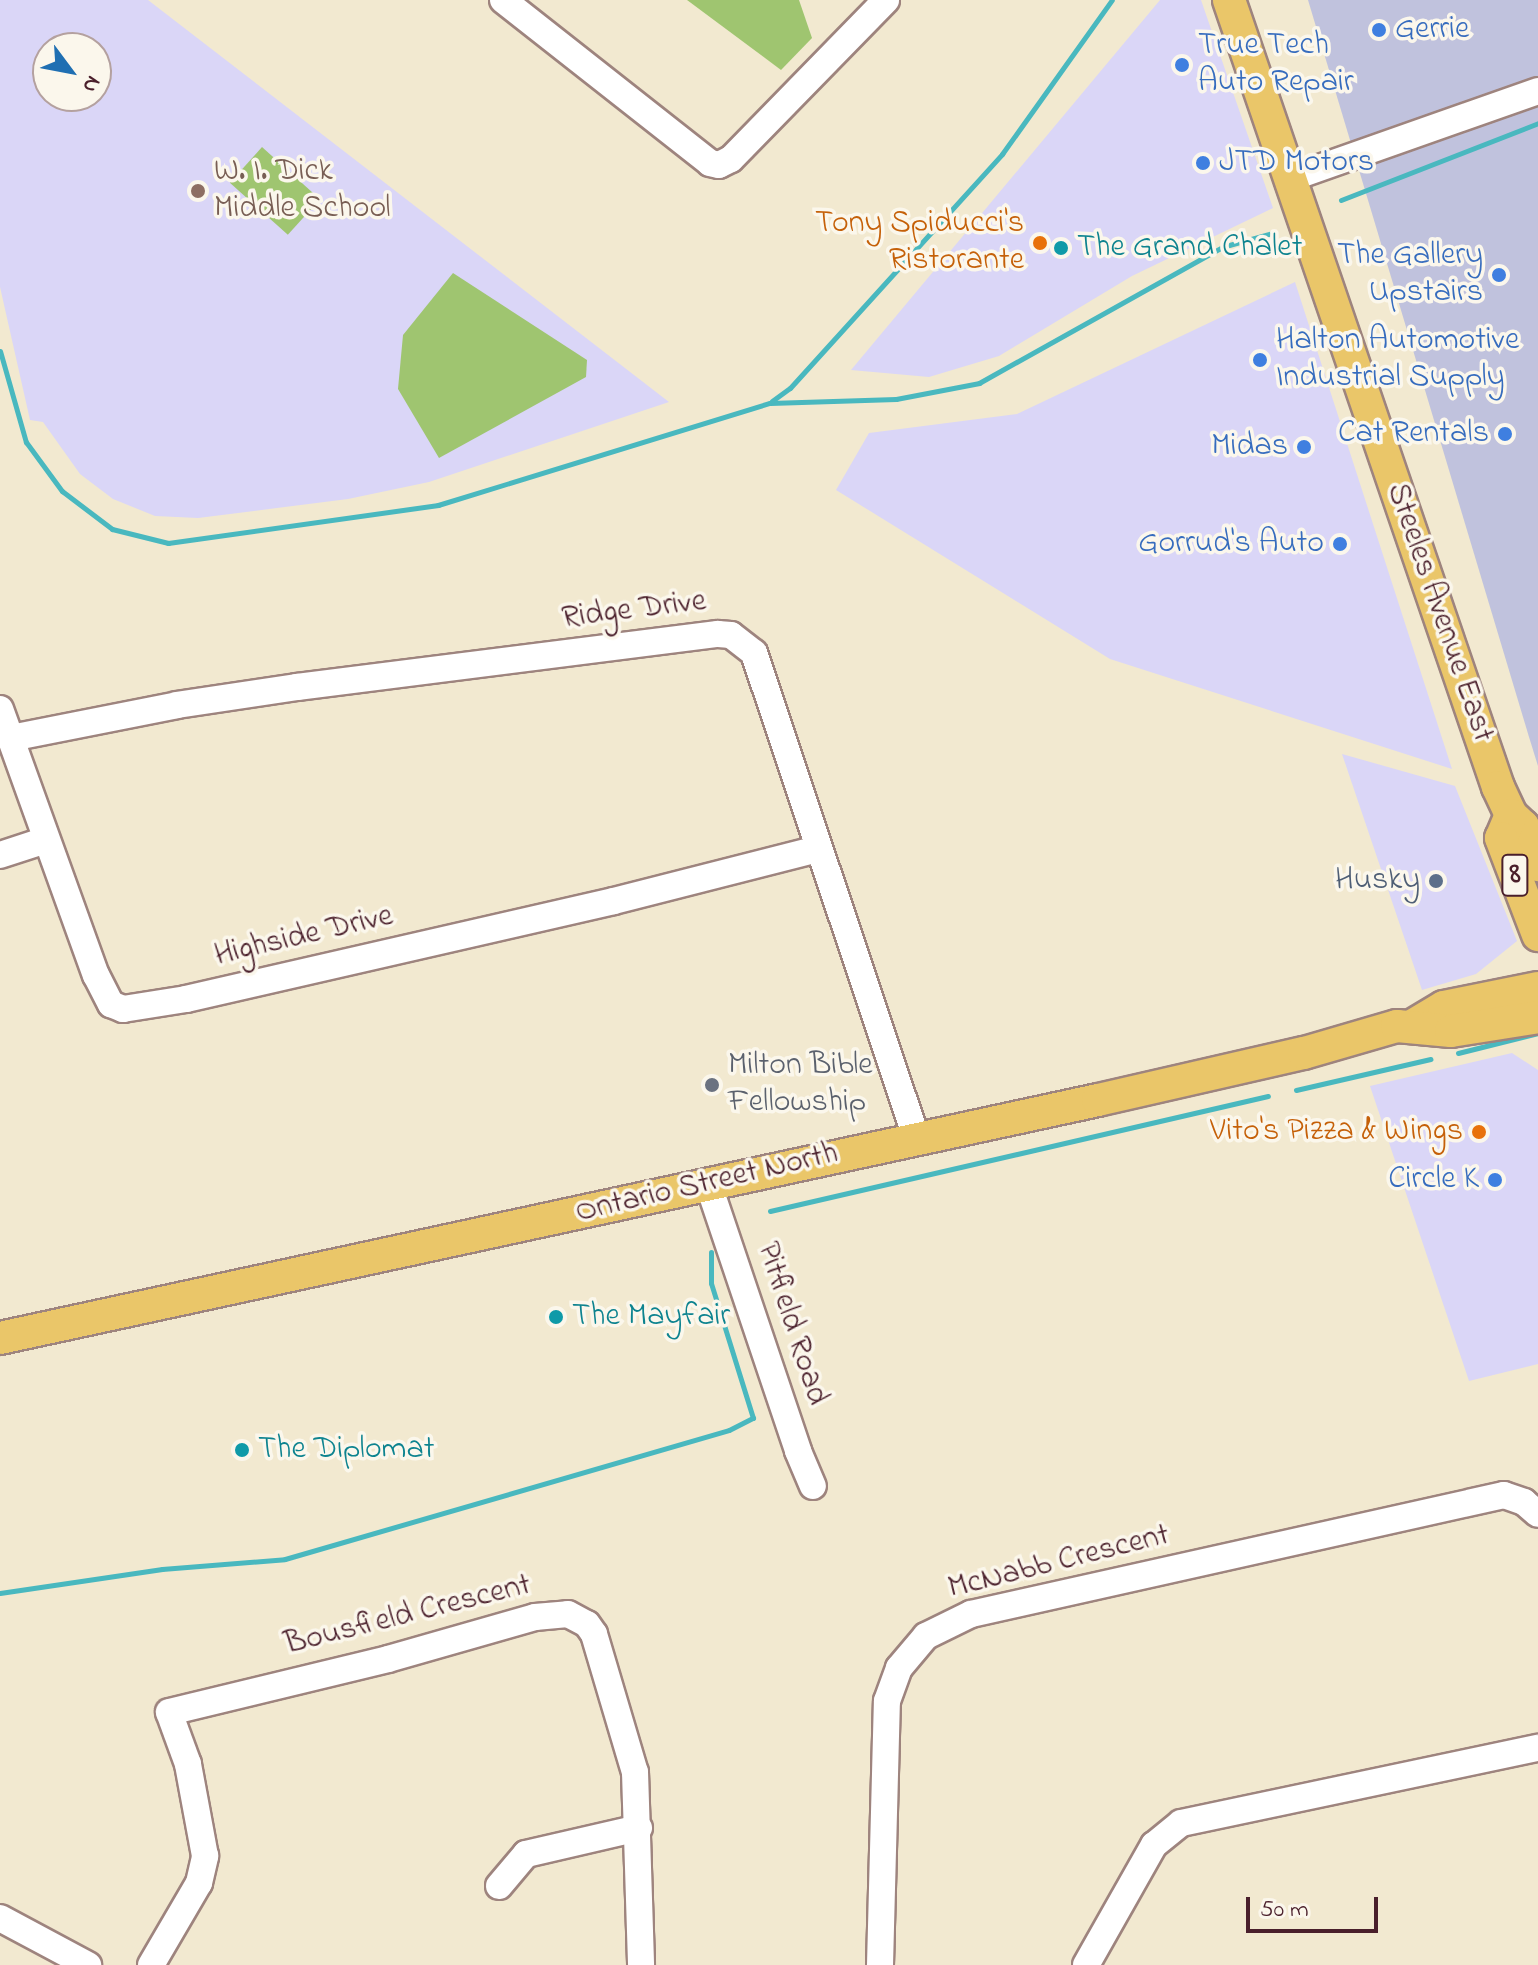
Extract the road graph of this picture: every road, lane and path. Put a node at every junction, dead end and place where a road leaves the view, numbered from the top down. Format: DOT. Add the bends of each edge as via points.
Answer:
graph roads {
  1 [pos="503,0"];
  2 [pos="886,0"];
  3 [pos="1229,0"];
  4 [pos="1538,91"];
  5 [pos="1291,178"];
  6 [pos="0,709"];
  7 [pos="11,738"];
  8 [pos="1511,815"];
  9 [pos="46,840"];
  10 [pos="818,849"];
  11 [pos="0,855"];
  12 [pos="1538,865"];
  13 [pos="1538,935"];
  14 [pos="1538,988"];
  15 [pos="1538,1017"];
  16 [pos="1412,1026"];
  17 [pos="916,1137"];
  18 [pos="708,1183"];
  19 [pos="0,1338"];
  20 [pos="813,1486"];
  21 [pos="1538,1514"];
  22 [pos="1538,1748"];
  23 [pos="639,1828"];
  24 [pos="499,1886"];
  25 [pos="0,1918"];
  26 [pos="88,1965"];
  27 [pos="151,1965"];
  28 [pos="641,1965"];
  29 [pos="880,1965"];
  30 [pos="1086,1965"];
  1 -- 2 [label="street" via="699,155 719,165 731,159"];
  3 -- 5 [label="main road, Steeles Avenue East / 8"];
  4 -- 5 [label="street"];
  5 -- 8 [label="main road, Steeles Avenue East / 8"];
  6 -- 7 [label="street, Highside Drive"];
  7 -- 9 [label="street, Highside Drive"];
  7 -- 10 [label="street, Ridge Drive" via="297,687 731,635 754,653"];
  8 -- 12 [label="main road, Steeles Avenue East / 8" via="1523,826"];
  8 -- 13 [label="main road, 8" via="1501,838"];
  9 -- 10 [label="street, Highside Drive" via="102,991 111,1004 123,1009 599,904"];
  9 -- 11 [label="street"];
  10 -- 17 [label="street, Ridge Drive"];
  14 -- 16 [label="main road, Ontario Street North" via="1444,1007"];
  15 -- 16 [label="main road, Ontario Street North" via="1451,1031"];
  16 -- 17 [label="main road, Ontario Street North"];
  17 -- 18 [label="main road, Ontario Street North"];
  18 -- 19 [label="main road, Ontario Street North"];
  18 -- 20 [label="street, Pitfield Road"];
  21 -- 29 [label="street, McNabb Crescent" via="1504,1495 971,1614 926,1636 899,1668 887,1701"];
  22 -- 30 [label="street" via="1181,1823 1154,1845"];
  23 -- 24 [label="street" via="526,1854"];
  23 -- 27 [label="street, Bousfield Crescent" via="635,1772 601,1653 587,1624 568,1614 535,1617 169,1712 188,1764 205,1856 199,1883"];
  23 -- 28 [label="street, Bousfield Crescent"];
  25 -- 26 [label="street"];
}
